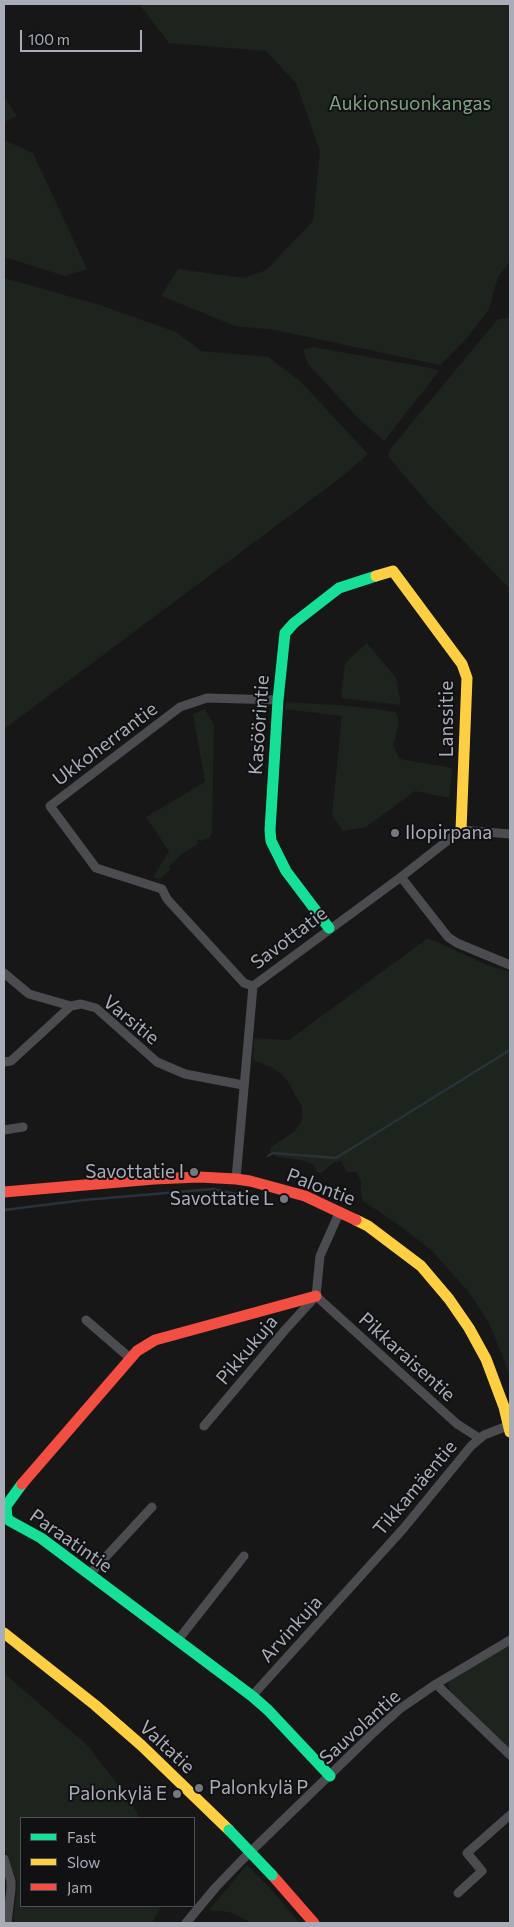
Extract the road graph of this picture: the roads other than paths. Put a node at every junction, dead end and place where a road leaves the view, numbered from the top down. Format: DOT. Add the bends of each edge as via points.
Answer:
graph roads {
  1 [pos="393,571"];
  2 [pos="278,700"];
  3 [pos="461,830"];
  4 [pos="510,834"];
  5 [pos="402,877"];
  6 [pos="330,928"];
  7 [pos="510,965"];
  8 [pos="4,973"];
  9 [pos="252,986"];
  10 [pos="71,1006"];
  11 [pos="4,1062"];
  12 [pos="243,1085"];
  13 [pos="23,1127"];
  14 [pos="4,1130"];
  15 [pos="236,1179"];
  16 [pos="4,1192"];
  17 [pos="340,1211"];
  18 [pos="316,1296"];
  19 [pos="86,1320"];
  20 [pos="130,1358"];
  21 [pos="204,1426"];
  22 [pos="510,1428"];
  23 [pos="479,1438"];
  24 [pos="152,1508"];
  25 [pos="5,1514"];
  26 [pos="244,1556"];
  27 [pos="90,1575"];
  28 [pos="354,1584"];
  29 [pos="4,1633"];
  30 [pos="178,1640"];
  31 [pos="510,1640"];
  32 [pos="436,1684"];
  33 [pos="252,1696"];
  34 [pos="510,1755"];
  35 [pos="330,1776"];
  36 [pos="510,1815"];
  37 [pos="4,1859"];
  38 [pos="458,1893"];
  39 [pos="7,1923"];
  40 [pos="186,1923"];
  41 [pos="314,1923"];
  1 -- 2 [label="main road, Kasöörintie" via="339,588 285,633"];
  1 -- 3 [label="main road, Lanssitie" via="462,664 467,678"];
  2 -- 6 [label="main road, Kasöörintie" via="271,841 286,871"];
  2 -- 9 [label="street, Ukkoherrantie" via="207,698 180,707 50,806 96,868 162,889 167,899 244,983"];
  3 -- 4 [label="street"];
  3 -- 5 [label="street, Savottatie"];
  5 -- 6 [label="street, Savottatie"];
  5 -- 7 [label="street" via="448,937"];
  6 -- 9 [label="street, Savottatie"];
  8 -- 10 [label="street, Varsitie" via="28,994"];
  9 -- 12 [label="street, Savottatie"];
  10 -- 11 [label="street" via="11,1061"];
  10 -- 12 [label="street, Varsitie" via="81,1004 96,1008 157,1062 185,1074"];
  12 -- 15 [label="street, Savottatie"];
  13 -- 14 [label="street"];
  15 -- 16 [label="main road, Palontie" via="154,1179"];
  15 -- 17 [label="main road, Palontie" via="298,1194"];
  17 -- 18 [label="street" via="320,1256"];
  17 -- 22 [label="main road, Palontie" via="404,1252 449,1298 486,1358"];
  18 -- 20 [label="main road, Paraatintie" via="155,1340"];
  18 -- 21 [label="street, Pikkukuja"];
  18 -- 23 [label="street, Pikkaraisentie" via="457,1424"];
  19 -- 20 [label="street"];
  20 -- 25 [label="main road, Paraatintie" via="11,1498"];
  22 -- 23 [label="street, Tikkamäentie"];
  23 -- 28 [label="street, Tikkamäentie"];
  24 -- 27 [label="street"];
  25 -- 27 [label="main road, Paraatintie" via="10,1521 41,1538"];
  26 -- 30 [label="street"];
  27 -- 30 [label="main road, Paraatintie"];
  28 -- 33 [label="street, Arvinkuja"];
  29 -- 41 [label="main road, Valtatie, bridge" via="141,1745 229,1830"];
  30 -- 33 [label="main road, Paraatintie"];
  31 -- 32 [label="street, Sauvolantie"];
  32 -- 34 [label="street"];
  32 -- 35 [label="street, Sauvolantie" via="401,1708"];
  33 -- 35 [label="main road, Paraatintie"];
  35 -- 40 [label="street, Sauvolantie" via="216,1887"];
  36 -- 38 [label="street" via="467,1853 482,1871"];
  37 -- 39 [label="street" via="11,1881"];
}
